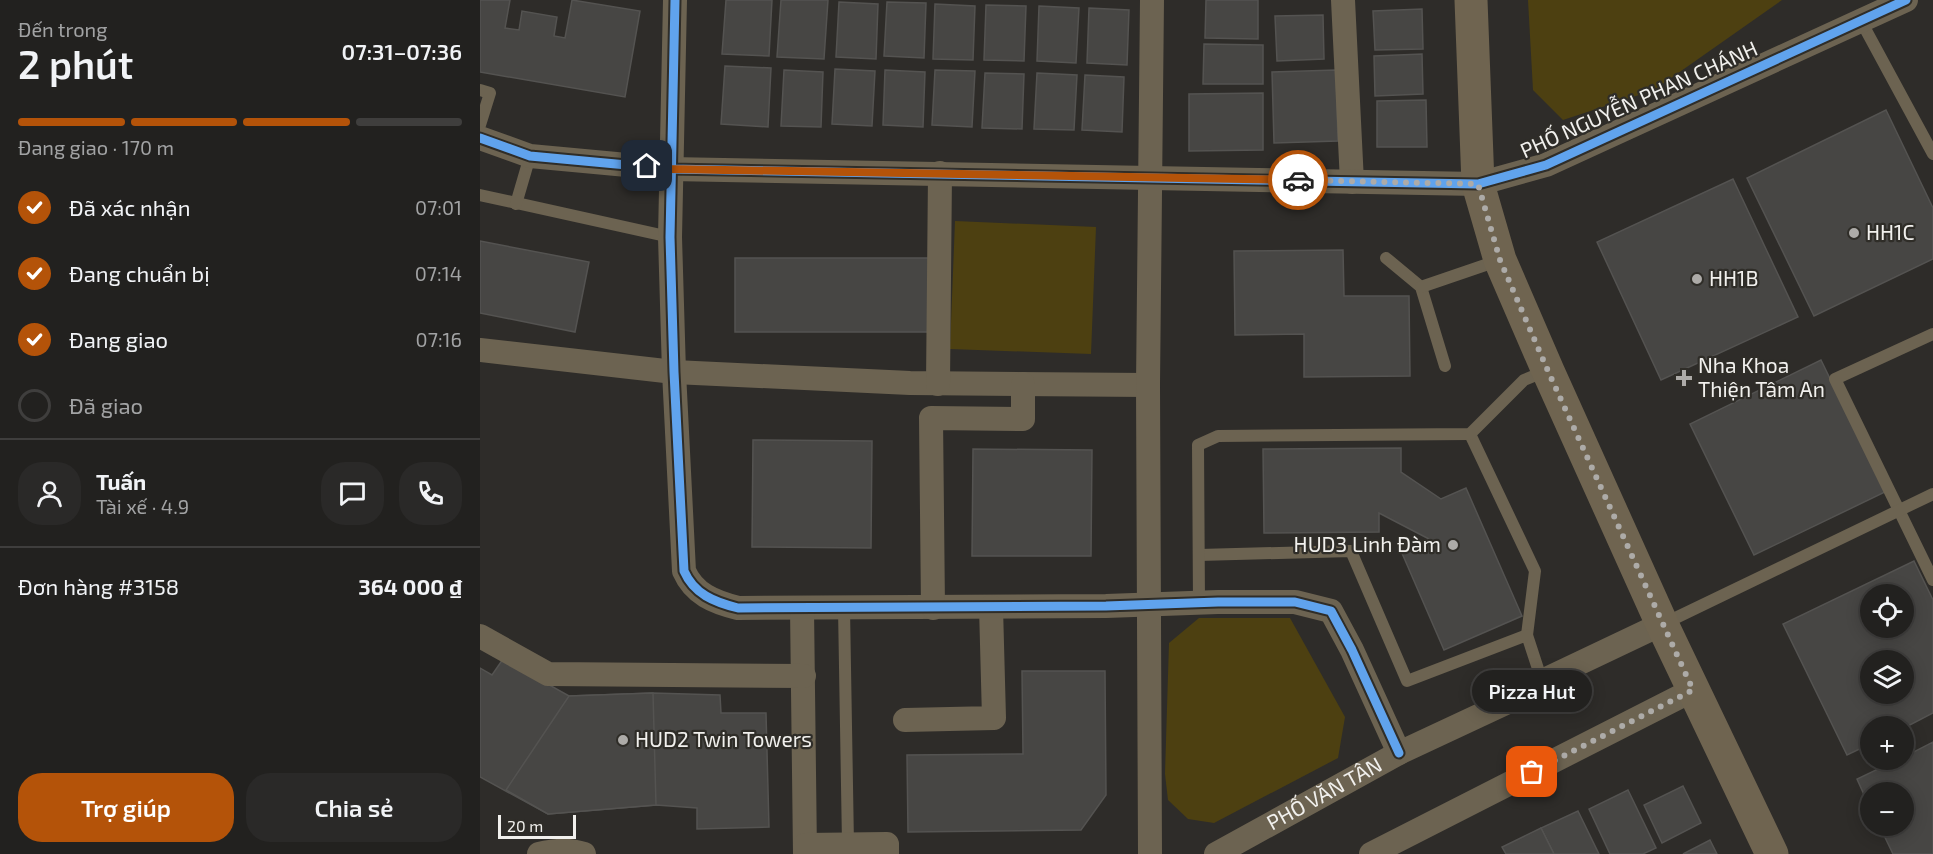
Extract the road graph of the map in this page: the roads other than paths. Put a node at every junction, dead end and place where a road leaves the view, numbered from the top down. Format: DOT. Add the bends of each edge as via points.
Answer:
graph roads {
  1 [pos="675,0"];
  2 [pos="1152,0"];
  3 [pos="1344,0"];
  4 [pos="1470,0"];
  5 [pos="1906,0"];
  6 [pos="1861,21"];
  7 [pos="480,90"];
  8 [pos="480,125"];
  9 [pos="480,138"];
  10 [pos="1933,154"];
  11 [pos="530,156"];
  12 [pos="670,169"];
  13 [pos="940,174"];
  14 [pos="1150,177"];
  15 [pos="1352,182"];
  16 [pos="1478,184"];
  17 [pos="480,195"];
  18 [pos="516,204"];
  19 [pos="670,237"];
  20 [pos="1386,258"];
  21 [pos="1500,260"];
  22 [pos="1421,287"];
  23 [pos="1933,334"];
  24 [pos="480,350"];
  25 [pos="1445,366"];
  26 [pos="1548,371"];
  27 [pos="674,372"];
  28 [pos="938,384"];
  29 [pos="1023,384"];
  30 [pos="1148,385"];
  31 [pos="1470,434"];
  32 [pos="1933,494"];
  33 [pos="1899,510"];
  34 [pos="1199,555"];
  35 [pos="1933,580"];
  36 [pos="1199,603"];
  37 [pos="1149,605"];
  38 [pos="991,607"];
  39 [pos="844,608"];
  40 [pos="933,608"];
  41 [pos="802,609"];
  42 [pos="1662,624"];
  43 [pos="1527,634"];
  44 [pos="480,636"];
  45 [pos="804,676"];
  46 [pos="1542,681"];
  47 [pos="1693,690"];
  48 [pos="905,720"];
  49 [pos="1399,753"];
  50 [pos="848,844"];
  51 [pos="805,849"];
  52 [pos="539,854"];
  53 [pos="584,854"];
  54 [pos="887,854"];
  55 [pos="1150,854"];
  56 [pos="1216,854"];
  57 [pos="1371,854"];
  58 [pos="1772,854"];
  1 -- 12 [label="street"];
  2 -- 14 [label="street"];
  3 -- 15 [label="street"];
  4 -- 16 [label="street"];
  5 -- 6 [label="street, PHỐ NGUYỄN PHAN CHÁNH"];
  6 -- 10 [label="lane"];
  6 -- 16 [label="street, PHỐ NGUYỄN PHAN CHÁNH" via="1546,165"];
  7 -- 8 [label="lane" via="490,93"];
  9 -- 11 [label="street, PHỐ NGUYỄN PHAN CHÁNH"];
  11 -- 12 [label="street, PHỐ NGUYỄN PHAN CHÁNH"];
  11 -- 18 [label="lane"];
  12 -- 13 [label="street, PHỐ NGUYỄN PHAN CHÁNH"];
  12 -- 19 [label="street"];
  13 -- 14 [label="street, PHỐ NGUYỄN PHAN CHÁNH"];
  13 -- 28 [label="street"];
  14 -- 15 [label="street, PHỐ NGUYỄN PHAN CHÁNH"];
  14 -- 30 [label="street"];
  15 -- 16 [label="street, PHỐ NGUYỄN PHAN CHÁNH"];
  16 -- 21 [label="street"];
  17 -- 18 [label="lane"];
  18 -- 19 [label="lane"];
  19 -- 27 [label="street"];
  20 -- 22 [label="lane"];
  21 -- 22 [label="lane"];
  21 -- 26 [label="street"];
  22 -- 25 [label="lane"];
  23 -- 33 [label="lane" via="1836,379"];
  24 -- 27 [label="street"];
  26 -- 31 [label="lane" via="1524,380"];
  26 -- 42 [label="street"];
  27 -- 28 [label="street"];
  27 -- 41 [label="street" via="686,576 702,595 720,604"];
  28 -- 29 [label="street"];
  29 -- 30 [label="street"];
  29 -- 40 [label="street" via="1023,419 931,418"];
  30 -- 37 [label="street"];
  31 -- 34 [label="lane" via="1218,436 1198,445"];
  31 -- 43 [label="lane" via="1535,571"];
  32 -- 33 [label="lane"];
  33 -- 35 [label="lane"];
  33 -- 42 [label="lane"];
  34 -- 36 [label="lane"];
  34 -- 43 [label="lane" via="1351,551 1407,681"];
  36 -- 37 [label="street"];
  36 -- 49 [label="street" via="1295,602 1331,611"];
  37 -- 38 [label="street"];
  37 -- 55 [label="street"];
  38 -- 40 [label="street"];
  38 -- 48 [label="street" via="994,718"];
  39 -- 40 [label="street"];
  39 -- 41 [label="street"];
  39 -- 50 [label="lane"];
  41 -- 45 [label="street"];
  42 -- 46 [label="street, PHỐ VĂN TÂN"];
  42 -- 47 [label="street"];
  43 -- 46 [label="lane"];
  44 -- 45 [label="street" via="548,674"];
  45 -- 51 [label="street"];
  46 -- 49 [label="street, PHỐ VĂN TÂN" via="1506,703"];
  47 -- 57 [label="street"];
  47 -- 58 [label="street"];
  49 -- 56 [label="street, PHỐ VĂN TÂN"];
  50 -- 51 [label="street"];
  50 -- 54 [label="street" via="887,844"];
  52 -- 53 [label="street" via="556,850"];
}
